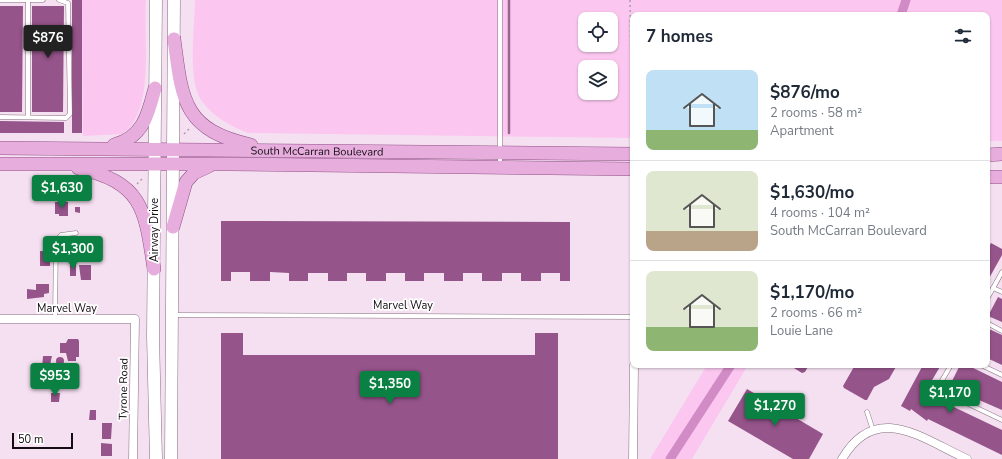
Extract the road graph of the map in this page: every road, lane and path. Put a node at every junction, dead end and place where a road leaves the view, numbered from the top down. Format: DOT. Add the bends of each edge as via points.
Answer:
graph roads {
  1 [pos="0,0"];
  2 [pos="28,0"];
  3 [pos="43,0"];
  4 [pos="59,0"];
  5 [pos="156,0"];
  6 [pos="500,0"];
  7 [pos="630,0"];
  8 [pos="175,2"];
  9 [pos="630,12"];
  10 [pos="174,39"];
  11 [pos="155,88"];
  12 [pos="0,117"];
  13 [pos="28,117"];
  14 [pos="195,122"];
  15 [pos="183,135"];
  16 [pos="0,148"];
  17 [pos="102,148"];
  18 [pos="155,149"];
  19 [pos="172,149"];
  20 [pos="274,150"];
  21 [pos="500,153"];
  22 [pos="630,154"];
  23 [pos="1002,154"];
  24 [pos="990,155"];
  25 [pos="0,164"];
  26 [pos="58,164"];
  27 [pos="154,164"];
  28 [pos="172,164"];
  29 [pos="212,164"];
  30 [pos="500,169"];
  31 [pos="630,169"];
  32 [pos="145,177"];
  33 [pos="990,177"];
  34 [pos="1002,177"];
  35 [pos="133,189"];
  36 [pos="172,227"];
  37 [pos="76,234"];
  38 [pos="154,269"];
  39 [pos="1002,272"];
  40 [pos="993,288"];
  41 [pos="1002,292"];
  42 [pos="990,294"];
  43 [pos="172,315"];
  44 [pos="630,317"];
  45 [pos="0,319"];
  46 [pos="55,319"];
  47 [pos="135,319"];
  48 [pos="990,325"];
  49 [pos="1002,331"];
  50 [pos="634,368"];
  51 [pos="949,368"];
  52 [pos="987,368"];
  53 [pos="1002,375"];
  54 [pos="867,412"];
  55 [pos="1002,420"];
  56 [pos="873,430"];
  57 [pos="133,459"];
  58 [pos="156,459"];
  59 [pos="171,459"];
  60 [pos="633,459"];
  61 [pos="842,459"];
  62 [pos="967,459"];
  1 -- 2 [label="lane"];
  2 -- 3 [label="lane"];
  2 -- 13 [label="lane"];
  4 -- 13 [label="lane" via="68,3 70,114 66,118"];
  5 -- 11 [label="main road, Airway Drive"];
  6 -- 21 [label="lane"];
  7 -- 9 [label="path"];
  8 -- 10 [label="main road, Airway Drive"];
  10 -- 19 [label="main road, Airway Drive"];
  10 -- 20 [label="main road" via="182,92 185,102 198,120 216,134 228,139"];
  11 -- 17 [label="main road" via="147,114 136,135 125,142"];
  11 -- 18 [label="main road, Airway Drive"];
  12 -- 13 [label="lane"];
  14 -- 15 [label="path"];
  16 -- 17 [label="main road, South McCarran Boulevard"];
  17 -- 18 [label="main road, South McCarran Boulevard"];
  18 -- 19 [label="main road, South McCarran Boulevard"];
  18 -- 27 [label="main road, Airway Drive"];
  19 -- 20 [label="main road, South McCarran Boulevard"];
  19 -- 28 [label="main road, Airway Drive"];
  20 -- 21 [label="main road, South McCarran Boulevard"];
  21 -- 22 [label="main road, South McCarran Boulevard"];
  21 -- 30 [label="lane"];
  23 -- 24 [label="main road"];
  25 -- 26 [label="main road, South McCarran Boulevard"];
  26 -- 27 [label="main road, South McCarran Boulevard"];
  26 -- 38 [label="main road" via="102,175 130,191 145,218"];
  27 -- 28 [label="main road, South McCarran Boulevard"];
  27 -- 38 [label="main road, Airway Drive"];
  28 -- 29 [label="main road, South McCarran Boulevard"];
  28 -- 36 [label="main road, Airway Drive"];
  29 -- 30 [label="main road, South McCarran Boulevard"];
  29 -- 36 [label="main road" via="194,173 186,182"];
  30 -- 31 [label="main road, South McCarran Boulevard"];
  32 -- 35 [label="path"];
  33 -- 34 [label="main road"];
  36 -- 43 [label="main road, Airway Drive"];
  37 -- 46 [label="lane" via="61,235 56,241"];
  38 -- 58 [label="main road, Airway Drive"];
  39 -- 40 [label="lane"];
  40 -- 41 [label="lane"];
  40 -- 42 [label="lane"];
  43 -- 44 [label="lane, Marvel Way"];
  43 -- 59 [label="main road, Airway Drive"];
  45 -- 46 [label="street, Marvel Way"];
  46 -- 47 [label="street, Marvel Way"];
  47 -- 57 [label="street, Tyrone Road"];
  48 -- 49 [label="lane"];
  50 -- 60 [label="street"];
  51 -- 55 [label="lane" via="938,389"];
  52 -- 53 [label="lane"];
  54 -- 56 [label="lane"];
  56 -- 61 [label="street" via="856,439"];
  56 -- 62 [label="street" via="884,427 903,429"];
}
